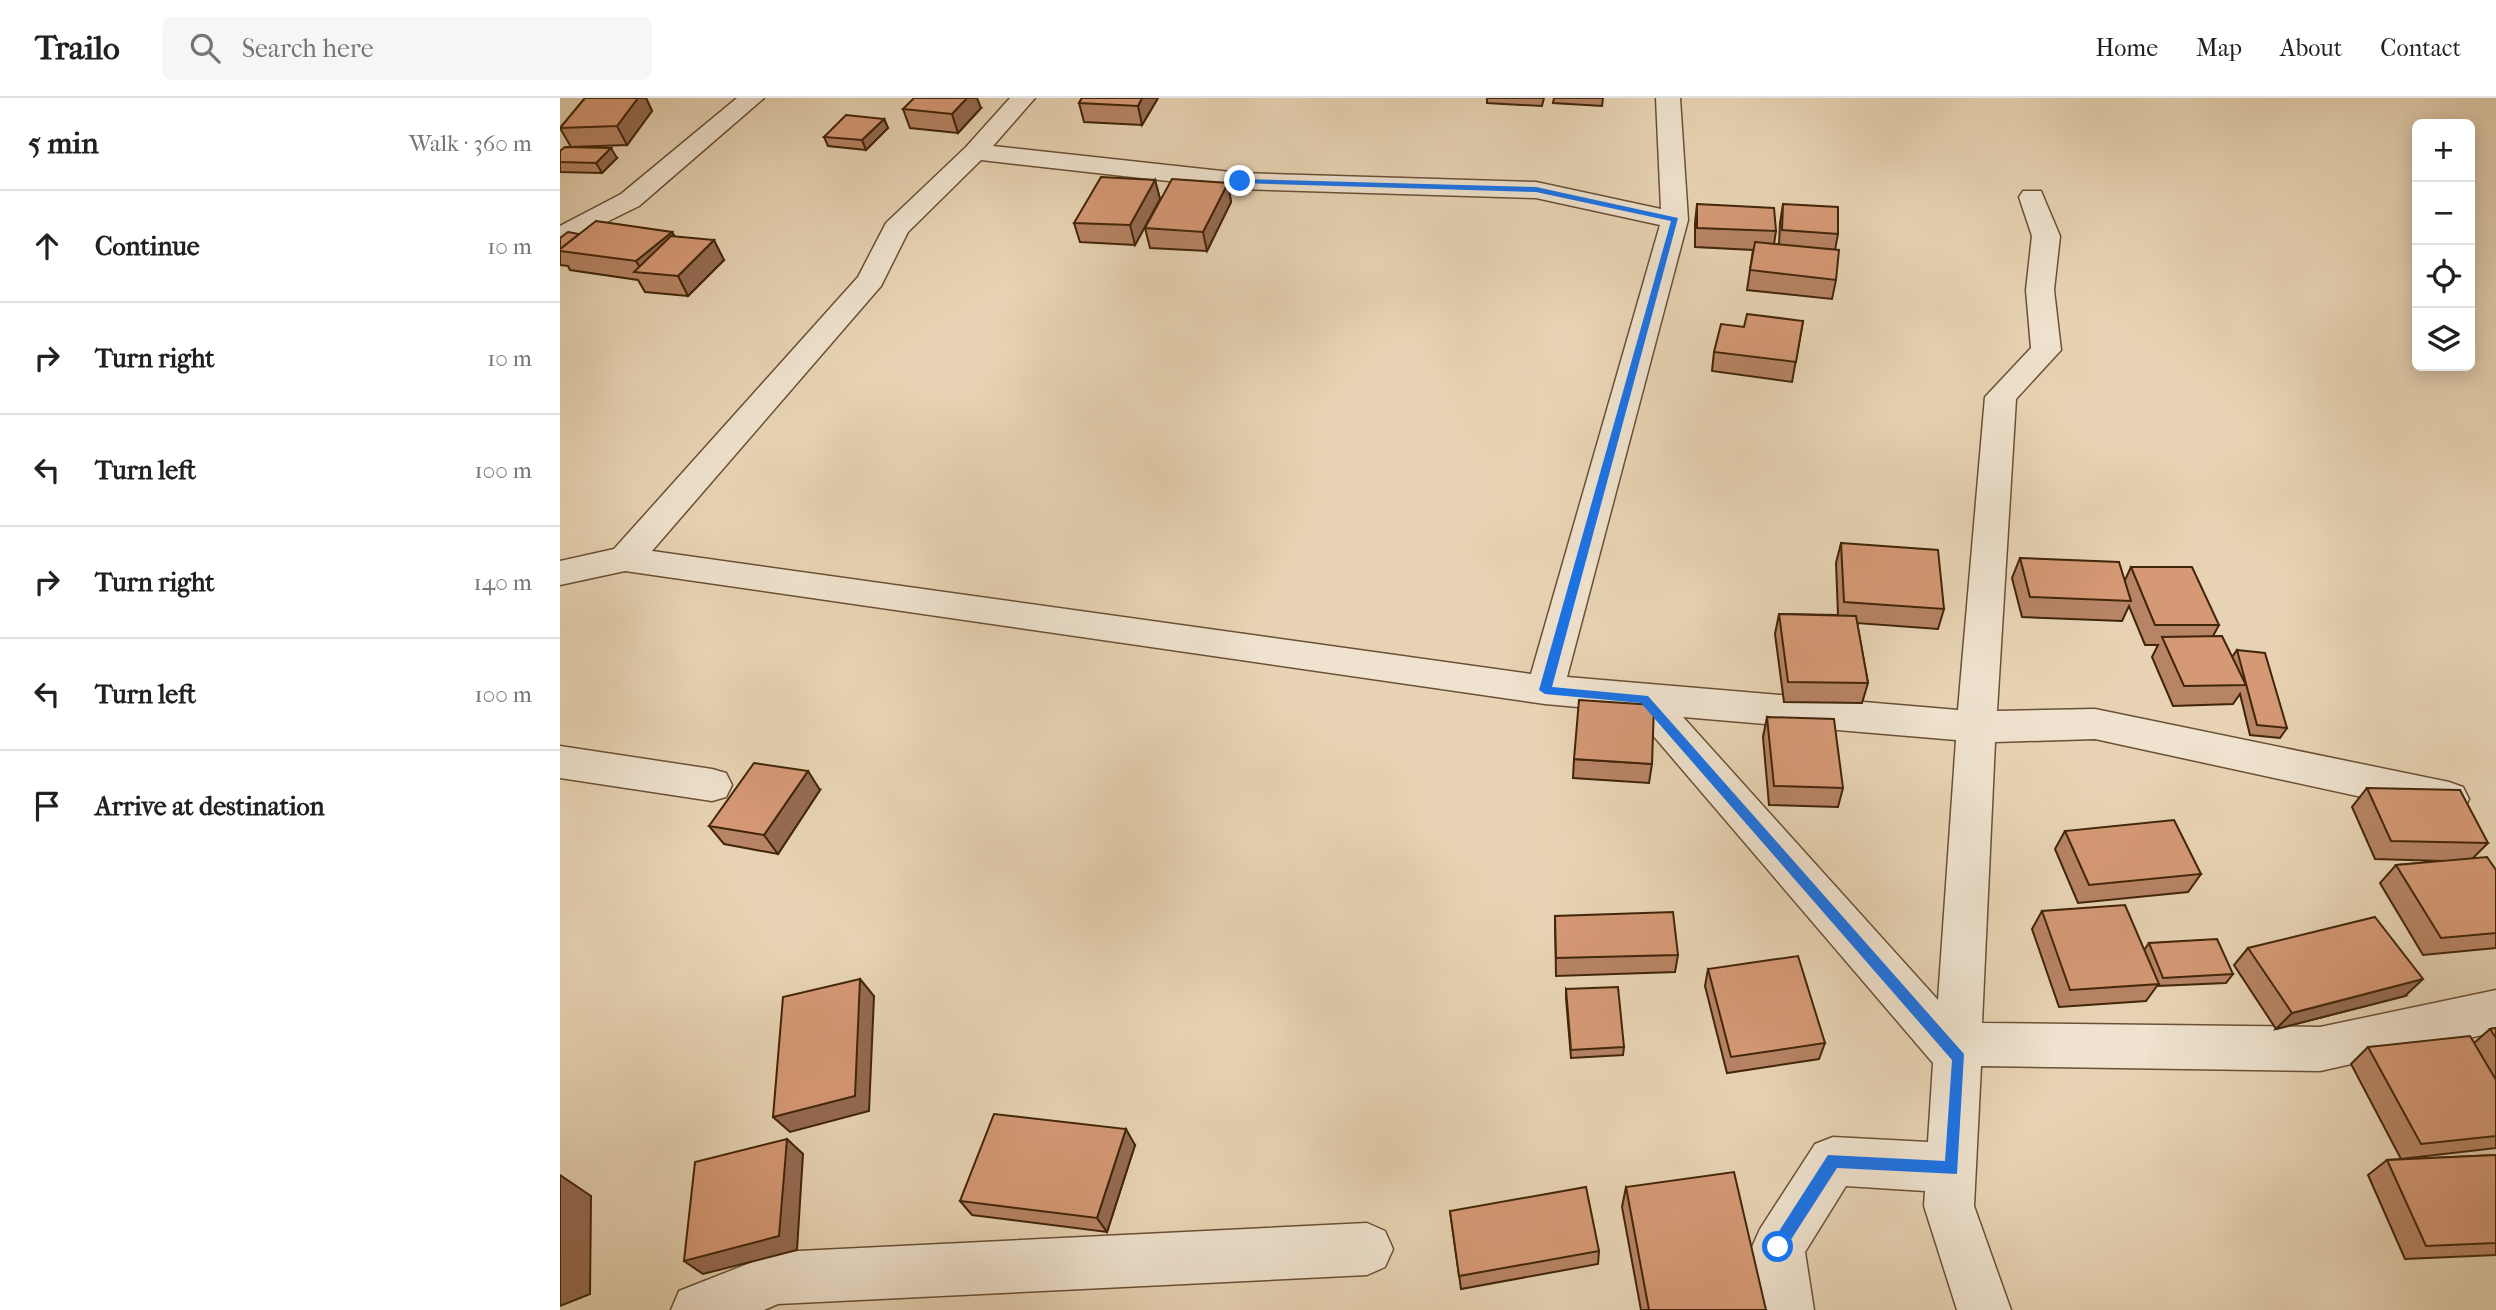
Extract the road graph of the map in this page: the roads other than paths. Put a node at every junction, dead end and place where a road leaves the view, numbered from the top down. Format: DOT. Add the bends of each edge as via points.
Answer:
graph roads {
  1 [pos="752,98"];
  2 [pos="1023,98"];
  3 [pos="1668,98"];
  4 [pos="975,152"];
  5 [pos="2032,197"];
  6 [pos="1675,220"];
  7 [pos="560,237"];
  8 [pos="625,559"];
  9 [pos="560,573"];
  10 [pos="1545,690"];
  11 [pos="1644,699"];
  12 [pos="1976,727"];
  13 [pos="560,762"];
  14 [pos="712,785"];
  15 [pos="2449,799"];
  16 [pos="2496,1011"];
  17 [pos="1960,1051"];
  18 [pos="1952,1168"];
  19 [pos="1367,1249"];
  20 [pos="698,1310"];
  21 [pos="1787,1310"];
  22 [pos="1984,1310"];
  1 -- 7 [label="street" via="630,200"];
  2 -- 4 [label="street"];
  3 -- 6 [label="street"];
  4 -- 6 [label="street" via="1240,181 1536,190"];
  4 -- 8 [label="street" via="896,229 871,281"];
  5 -- 12 [label="street" via="2046,236 2040,290 2046,350 2001,397"];
  6 -- 10 [label="street"];
  8 -- 9 [label="street"];
  8 -- 10 [label="street"];
  10 -- 11 [label="street"];
  11 -- 12 [label="street"];
  11 -- 17 [label="street"];
  12 -- 15 [label="street" via="2095,724"];
  12 -- 17 [label="street"];
  13 -- 14 [label="street"];
  16 -- 17 [label="street" via="2320,1049"];
  17 -- 18 [label="street"];
  18 -- 21 [label="street" via="1833,1160 1778,1247"];
  18 -- 22 [label="street" via="1949,1206"];
  19 -- 20 [label="street" via="778,1278"];
}
